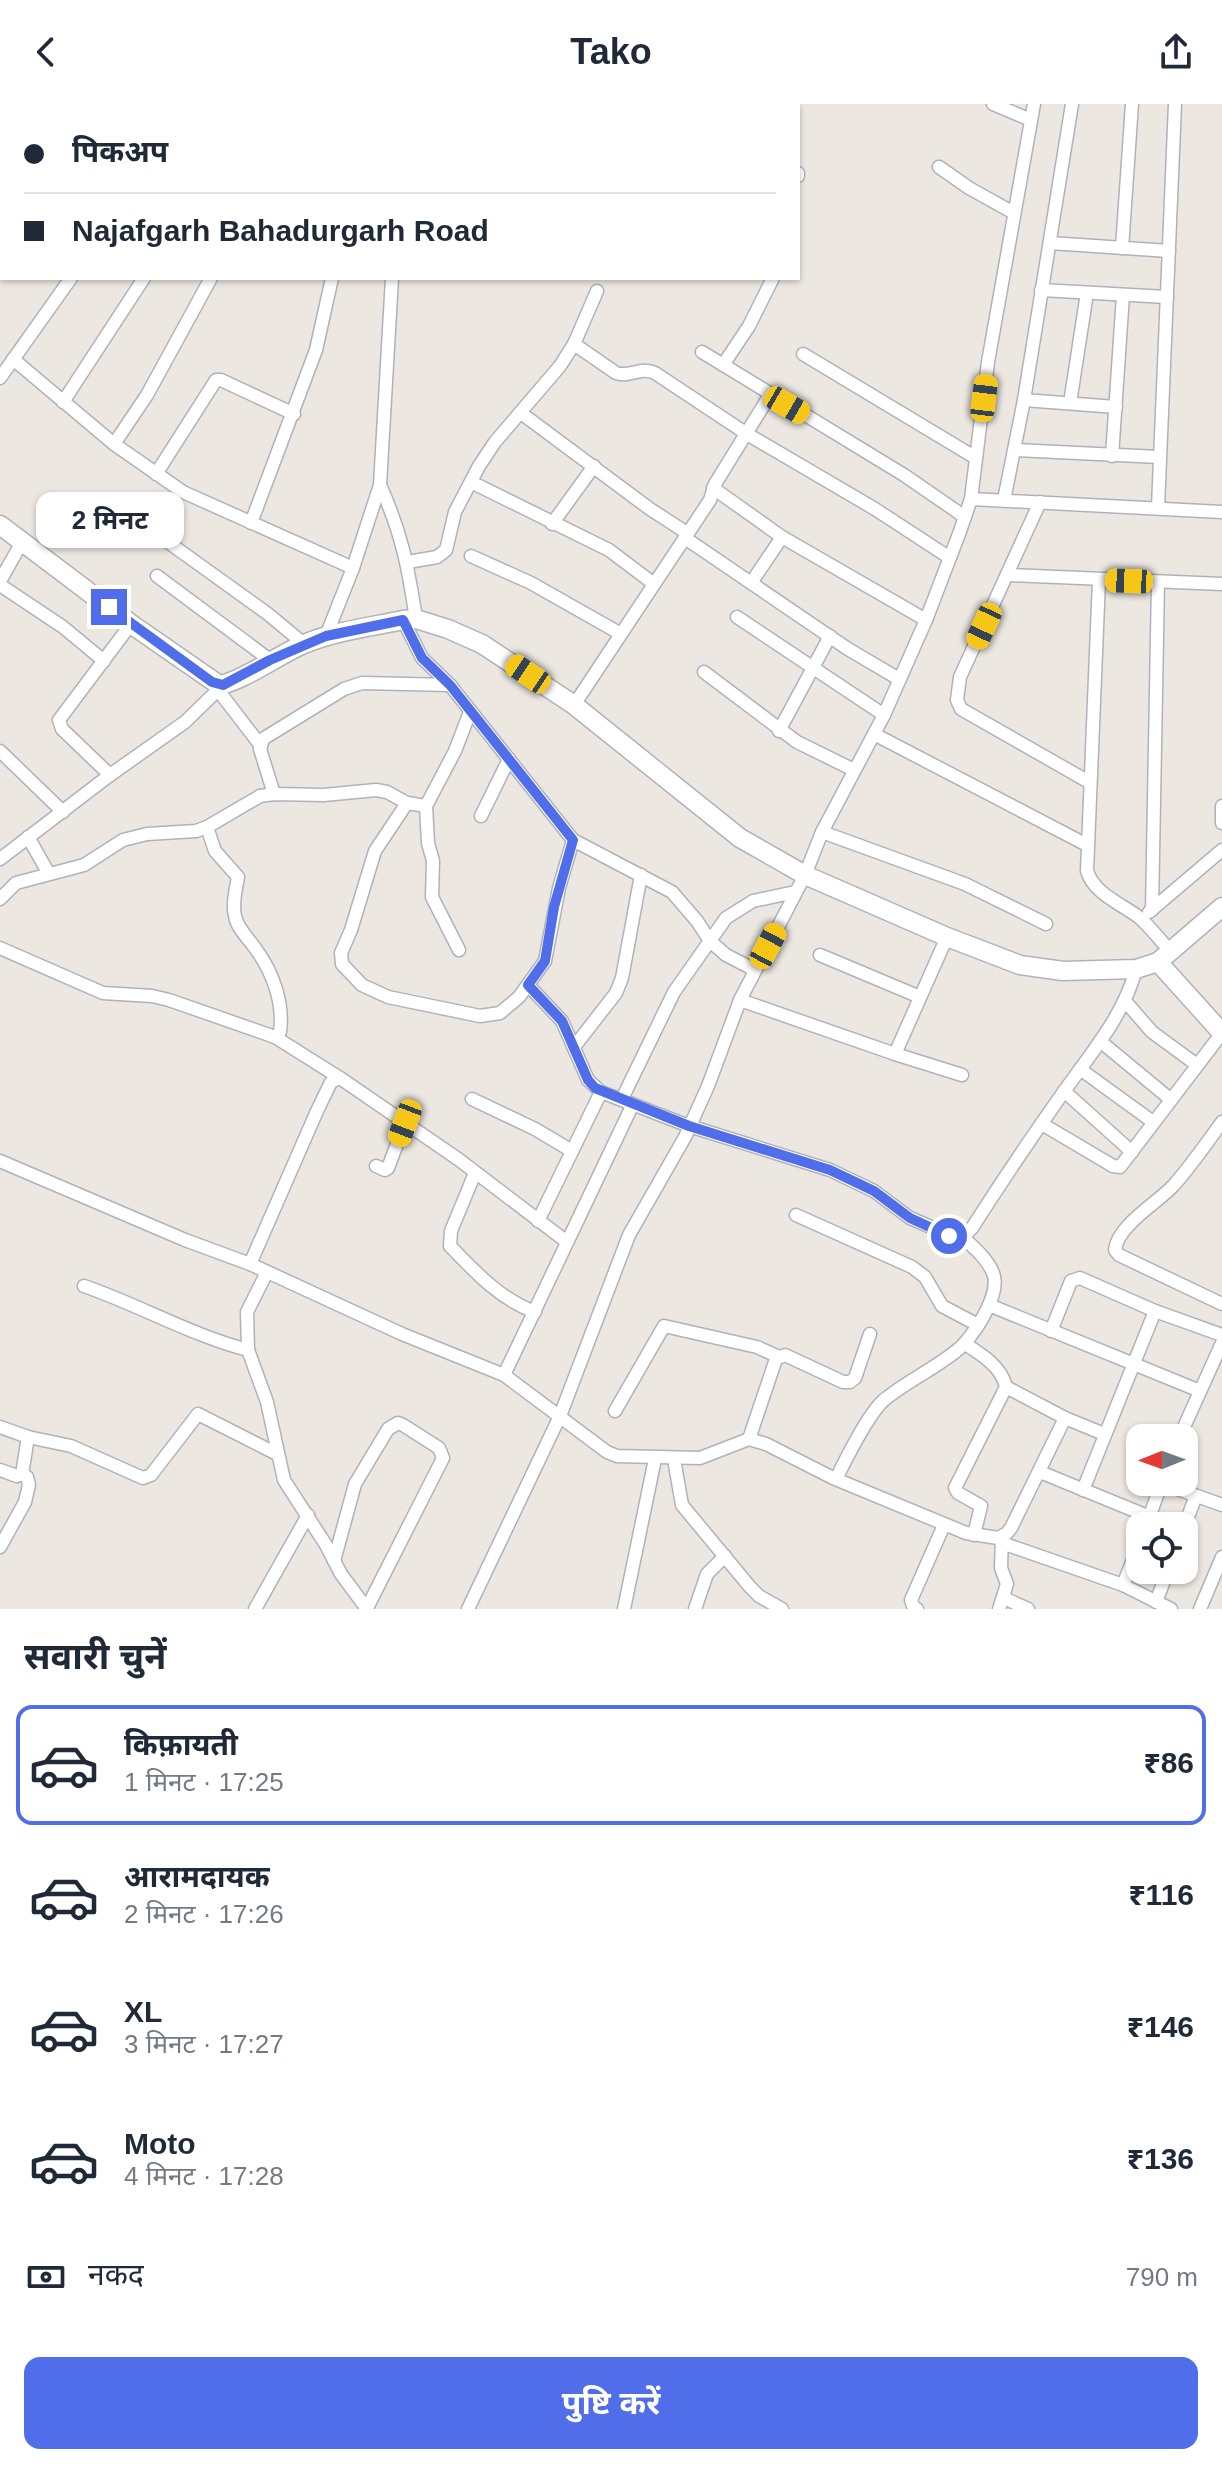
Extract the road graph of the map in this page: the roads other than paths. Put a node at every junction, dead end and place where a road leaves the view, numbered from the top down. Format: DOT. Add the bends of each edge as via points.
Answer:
graph roads {
  1 [pos="993,104"];
  2 [pos="1034,104"];
  3 [pos="1072,104"];
  4 [pos="1132,104"];
  5 [pos="1175,104"];
  6 [pos="1031,120"];
  7 [pos="939,167"];
  8 [pos="1014,213"];
  9 [pos="1050,243"];
  10 [pos="1122,248"];
  11 [pos="1169,251"];
  12 [pos="70,280"];
  13 [pos="143,280"];
  14 [pos="210,280"];
  15 [pos="332,280"];
  16 [pos="392,280"];
  17 [pos="772,280"];
  18 [pos="1041,290"];
  19 [pos="597,291"];
  20 [pos="1087,293"];
  21 [pos="1123,295"];
  22 [pos="1167,297"];
  23 [pos="574,344"];
  24 [pos="702,352"];
  25 [pos="803,354"];
  26 [pos="13,359"];
  27 [pos="723,365"];
  28 [pos="0,378"];
  29 [pos="770,395"];
  30 [pos="1024,400"];
  31 [pos="63,402"];
  32 [pos="1070,403"];
  33 [pos="1116,407"];
  34 [pos="521,413"];
  35 [pos="294,414"];
  36 [pos="747,434"];
  37 [pos="114,444"];
  38 [pos="1015,450"];
  39 [pos="1112,456"];
  40 [pos="1159,457"];
  41 [pos="976,458"];
  42 [pos="594,466"];
  43 [pos="156,474"];
  44 [pos="471,482"];
  45 [pos="380,485"];
  46 [pos="713,488"];
  47 [pos="971,499"];
  48 [pos="1004,500"];
  49 [pos="1040,502"];
  50 [pos="1158,507"];
  51 [pos="1222,512"];
  52 [pos="965,517"];
  53 [pos="140,522"];
  54 [pos="251,523"];
  55 [pos="552,524"];
  56 [pos="0,525"];
  57 [pos="686,536"];
  58 [pos="782,537"];
  59 [pos="22,542"];
  60 [pos="471,556"];
  61 [pos="950,558"];
  62 [pos="408,562"];
  63 [pos="353,568"];
  64 [pos="1008,575"];
  65 [pos="157,576"];
  66 [pos="1099,580"];
  67 [pos="1158,582"];
  68 [pos="0,583"];
  69 [pos="751,583"];
  70 [pos="654,584"];
  71 [pos="1222,584"];
  72 [pos="737,617"];
  73 [pos="410,619"];
  74 [pos="926,620"];
  75 [pos="131,624"];
  76 [pos="621,634"];
  77 [pos="326,636"];
  78 [pos="830,636"];
  79 [pos="304,644"];
  80 [pos="270,660"];
  81 [pos="104,661"];
  82 [pos="813,668"];
  83 [pos="704,672"];
  84 [pos="899,679"];
  85 [pos="450,685"];
  86 [pos="221,688"];
  87 [pos="574,705"];
  88 [pos="470,712"];
  89 [pos="884,715"];
  90 [pos="779,731"];
  91 [pos="874,734"];
  92 [pos="261,746"];
  93 [pos="0,751"];
  94 [pos="509,759"];
  95 [pos="854,770"];
  96 [pos="110,775"];
  97 [pos="1089,782"];
  98 [pos="274,794"];
  99 [pos="407,803"];
  100 [pos="426,806"];
  101 [pos="1222,806"];
  102 [pos="63,812"];
  103 [pos="481,816"];
  104 [pos="1222,823"];
  105 [pos="207,827"];
  106 [pos="822,832"];
  107 [pos="28,837"];
  108 [pos="573,840"];
  109 [pos="1087,845"];
  110 [pos="1222,850"];
  111 [pos="0,859"];
  112 [pos="49,874"];
  113 [pos="641,875"];
  114 [pos="805,875"];
  115 [pos="795,892"];
  116 [pos="0,899"];
  117 [pos="1222,907"];
  118 [pos="1152,910"];
  119 [pos="1141,919"];
  120 [pos="1046,924"];
  121 [pos="947,937"];
  122 [pos="710,941"];
  123 [pos="0,948"];
  124 [pos="459,950"];
  125 [pos="820,955"];
  126 [pos="1165,957"];
  127 [pos="1136,969"];
  128 [pos="755,970"];
  129 [pos="528,985"];
  130 [pos="920,997"];
  131 [pos="740,1000"];
  132 [pos="1125,1001"];
  133 [pos="1222,1033"];
  134 [pos="275,1037"];
  135 [pos="1100,1041"];
  136 [pos="574,1047"];
  137 [pos="895,1054"];
  138 [pos="1197,1065"];
  139 [pos="1080,1069"];
  140 [pos="962,1075"];
  141 [pos="340,1078"];
  142 [pos="1064,1091"];
  143 [pos="601,1092"];
  144 [pos="472,1099"];
  145 [pos="1170,1099"];
  146 [pos="628,1102"];
  147 [pos="1153,1122"];
  148 [pos="1222,1122"];
  149 [pos="405,1123"];
  150 [pos="1042,1124"];
  151 [pos="689,1126"];
  152 [pos="572,1151"];
  153 [pos="1132,1152"];
  154 [pos="0,1161"];
  155 [pos="376,1166"];
  156 [pos="475,1173"];
  157 [pos="796,1215"];
  158 [pos="538,1221"];
  159 [pos="961,1235"];
  160 [pos="567,1242"];
  161 [pos="250,1264"];
  162 [pos="267,1272"];
  163 [pos="84,1286"];
  164 [pos="1222,1304"];
  165 [pos="989,1305"];
  166 [pos="1155,1311"];
  167 [pos="535,1312"];
  168 [pos="978,1325"];
  169 [pos="1051,1331"];
  170 [pos="870,1334"];
  171 [pos="1222,1335"];
  172 [pos="1222,1343"];
  173 [pos="965,1344"];
  174 [pos="248,1350"];
  175 [pos="779,1357"];
  176 [pos="1132,1364"];
  177 [pos="504,1375"];
  178 [pos="1006,1387"];
  179 [pos="1200,1391"];
  180 [pos="615,1411"];
  181 [pos="560,1416"];
  182 [pos="1065,1418"];
  183 [pos="1185,1424"];
  184 [pos="0,1427"];
  185 [pos="1104,1434"];
  186 [pos="28,1437"];
  187 [pos="749,1439"];
  188 [pos="277,1454"];
  189 [pos="655,1459"];
  190 [pos="674,1459"];
  191 [pos="0,1470"];
  192 [pos="1040,1472"];
  193 [pos="22,1474"];
  194 [pos="836,1479"];
  195 [pos="1083,1490"];
  196 [pos="1196,1496"];
  197 [pos="1222,1505"];
  198 [pos="1129,1512"];
  199 [pos="1190,1512"];
  200 [pos="308,1515"];
  201 [pos="944,1525"];
  202 [pos="974,1535"];
  203 [pos="1002,1540"];
  204 [pos="0,1547"];
  205 [pos="725,1556"];
  206 [pos="1222,1557"];
  207 [pos="334,1561"];
  208 [pos="1126,1577"];
  209 [pos="1163,1584"];
  210 [pos="1123,1585"];
  211 [pos="759,1596"];
  212 [pos="1156,1602"];
  213 [pos="1002,1604"];
  214 [pos="255,1609"];
  215 [pos="367,1609"];
  216 [pos="468,1609"];
  217 [pos="624,1609"];
  218 [pos="695,1609"];
  219 [pos="751,1609"];
  220 [pos="782,1609"];
  221 [pos="917,1609"];
  222 [pos="1028,1609"];
  223 [pos="1171,1609"];
  224 [pos="1200,1609"];
  1 -- 6 [label="street"];
  2 -- 6 [label="street"];
  3 -- 9 [label="street"];
  4 -- 10 [label="street"];
  5 -- 11 [label="street"];
  6 -- 8 [label="street"];
  7 -- 8 [label="street"];
  8 -- 41 [label="street"];
  9 -- 10 [label="street"];
  9 -- 18 [label="street"];
  10 -- 11 [label="street"];
  11 -- 22 [label="street"];
  12 -- 26 [label="street"];
  13 -- 31 [label="street"];
  14 -- 37 [label="street"];
  15 -- 35 [label="street"];
  16 -- 45 [label="street"];
  17 -- 27 [label="street"];
  18 -- 20 [label="street"];
  18 -- 30 [label="street"];
  19 -- 23 [label="street"];
  20 -- 21 [label="street"];
  20 -- 32 [label="street"];
  21 -- 22 [label="street"];
  21 -- 33 [label="street"];
  22 -- 40 [label="street"];
  23 -- 34 [label="street"];
  23 -- 36 [label="street" via="623,376 655,373"];
  24 -- 27 [label="street"];
  25 -- 41 [label="street"];
  26 -- 28 [label="street"];
  26 -- 31 [label="street"];
  27 -- 29 [label="street"];
  29 -- 36 [label="street"];
  29 -- 52 [label="street"];
  30 -- 32 [label="street"];
  30 -- 38 [label="street"];
  31 -- 37 [label="street"];
  32 -- 33 [label="street"];
  33 -- 39 [label="street"];
  34 -- 42 [label="street"];
  34 -- 44 [label="street" via="495,442"];
  35 -- 43 [label="street" via="216,380"];
  35 -- 54 [label="street"];
  36 -- 46 [label="street"];
  36 -- 61 [label="street"];
  37 -- 43 [label="street"];
  38 -- 39 [label="street"];
  38 -- 48 [label="street"];
  39 -- 40 [label="street"];
  40 -- 50 [label="street"];
  41 -- 47 [label="street"];
  42 -- 55 [label="street"];
  42 -- 57 [label="street"];
  43 -- 54 [label="street"];
  44 -- 55 [label="street"];
  44 -- 62 [label="street" via="455,512 446,550"];
  45 -- 62 [label="street"];
  45 -- 63 [label="street"];
  46 -- 57 [label="street"];
  46 -- 58 [label="street"];
  47 -- 48 [label="street"];
  47 -- 52 [label="street"];
  48 -- 49 [label="street"];
  49 -- 50 [label="street"];
  49 -- 64 [label="street"];
  50 -- 51 [label="street"];
  52 -- 61 [label="street"];
  53 -- 79 [label="street"];
  54 -- 63 [label="street"];
  55 -- 70 [label="street" via="609,550"];
  56 -- 59 [label="street"];
  57 -- 69 [label="street"];
  57 -- 70 [label="street"];
  58 -- 69 [label="street"];
  58 -- 74 [label="street"];
  59 -- 68 [label="street"];
  59 -- 75 [label="street"];
  60 -- 76 [label="street"];
  61 -- 74 [label="street"];
  62 -- 73 [label="street"];
  63 -- 77 [label="street"];
  64 -- 66 [label="street"];
  64 -- 97 [label="street" via="960,677 957,700 961,709"];
  65 -- 80 [label="street"];
  66 -- 67 [label="street"];
  66 -- 97 [label="street"];
  67 -- 71 [label="street"];
  67 -- 118 [label="street"];
  68 -- 81 [label="street"];
  69 -- 78 [label="street"];
  70 -- 76 [label="street"];
  72 -- 82 [label="street"];
  73 -- 77 [label="street"];
  73 -- 85 [label="street" via="417,651"];
  73 -- 87 [label="street" via="482,644"];
  74 -- 84 [label="street"];
  75 -- 81 [label="street"];
  75 -- 86 [label="street"];
  76 -- 87 [label="street"];
  77 -- 79 [label="street"];
  78 -- 82 [label="street"];
  78 -- 84 [label="street"];
  79 -- 80 [label="street"];
  80 -- 86 [label="street"];
  81 -- 96 [label="street" via="59,720"];
  82 -- 89 [label="street"];
  82 -- 90 [label="street"];
  83 -- 90 [label="street"];
  84 -- 89 [label="street"];
  85 -- 88 [label="street"];
  85 -- 92 [label="street" via="352,686 263,739"];
  86 -- 92 [label="street"];
  86 -- 96 [label="street" via="185,722"];
  87 -- 114 [label="street" via="740,838"];
  88 -- 94 [label="street"];
  88 -- 100 [label="street"];
  89 -- 91 [label="street"];
  90 -- 95 [label="street"];
  91 -- 95 [label="street"];
  91 -- 109 [label="street"];
  92 -- 98 [label="street"];
  93 -- 102 [label="street"];
  94 -- 103 [label="street"];
  94 -- 108 [label="street"];
  95 -- 106 [label="street"];
  96 -- 102 [label="street"];
  97 -- 109 [label="street"];
  98 -- 99 [label="street" via="376,790"];
  98 -- 105 [label="street" via="253,799"];
  99 -- 100 [label="street"];
  99 -- 129 [label="street" via="375,851 341,953 342,964 379,994 480,1016 500,1013"];
  100 -- 124 [label="street" via="432,897"];
  101 -- 104 [label="street"];
  102 -- 107 [label="street"];
  105 -- 112 [label="street" via="136,836 84,865"];
  105 -- 134 [label="street" via="215,851 238,877 237,924 274,982 281,1008"];
  106 -- 114 [label="street"];
  106 -- 120 [label="street" via="965,884"];
  107 -- 111 [label="street"];
  107 -- 112 [label="street"];
  108 -- 113 [label="street"];
  108 -- 129 [label="street" via="545,961"];
  109 -- 119 [label="street" via="1089,879"];
  110 -- 118 [label="street"];
  112 -- 116 [label="street" via="16,883"];
  113 -- 122 [label="street" via="672,892"];
  113 -- 136 [label="street" via="622,978"];
  114 -- 115 [label="street"];
  114 -- 121 [label="street"];
  115 -- 122 [label="street" via="742,906"];
  115 -- 128 [label="street"];
  117 -- 126 [label="street"];
  118 -- 119 [label="street"];
  119 -- 126 [label="street"];
  121 -- 127 [label="street" via="1038,969"];
  121 -- 130 [label="street"];
  122 -- 128 [label="street"];
  122 -- 146 [label="street" via="674,992"];
  123 -- 134 [label="street" via="103,993 161,998"];
  125 -- 130 [label="street"];
  126 -- 127 [label="street"];
  126 -- 133 [label="street"];
  127 -- 132 [label="street"];
  128 -- 131 [label="street"];
  129 -- 136 [label="street" via="562,1021"];
  130 -- 137 [label="street"];
  131 -- 137 [label="street"];
  131 -- 151 [label="street"];
  132 -- 135 [label="street"];
  132 -- 138 [label="street" via="1152,1032"];
  133 -- 138 [label="street"];
  134 -- 141 [label="street"];
  135 -- 139 [label="street"];
  135 -- 145 [label="street"];
  136 -- 143 [label="street" via="588,1080"];
  137 -- 140 [label="street"];
  138 -- 145 [label="street"];
  139 -- 142 [label="street"];
  139 -- 147 [label="street"];
  141 -- 149 [label="street"];
  141 -- 161 [label="street" via="331,1082"];
  142 -- 150 [label="street"];
  142 -- 153 [label="street"];
  143 -- 146 [label="street"];
  143 -- 152 [label="street"];
  144 -- 152 [label="street"];
  145 -- 147 [label="street"];
  146 -- 151 [label="street"];
  146 -- 160 [label="street"];
  147 -- 153 [label="street"];
  148 -- 164 [label="street" via="1170,1189 1120,1237 1115,1250"];
  149 -- 155 [label="street" via="387,1169"];
  149 -- 156 [label="street"];
  150 -- 153 [label="street" via="1115,1167"];
  150 -- 159 [label="street" via="972,1228"];
  151 -- 159 [label="street" via="830,1170 874,1191 910,1218 949,1236"];
  151 -- 181 [label="street" via="629,1235"];
  152 -- 158 [label="street"];
  154 -- 161 [label="street"];
  156 -- 158 [label="street"];
  156 -- 167 [label="street" via="450,1246 497,1293"];
  157 -- 168 [label="street" via="912,1267 925,1277 942,1306"];
  158 -- 160 [label="street"];
  159 -- 165 [label="street" via="993,1271"];
  160 -- 167 [label="street"];
  161 -- 162 [label="street"];
  162 -- 174 [label="street" via="247,1312"];
  162 -- 177 [label="street"];
  163 -- 174 [label="street"];
  165 -- 168 [label="street"];
  165 -- 169 [label="street"];
  166 -- 169 [label="street" via="1076,1278"];
  166 -- 171 [label="street"];
  166 -- 176 [label="street"];
  167 -- 177 [label="street"];
  168 -- 173 [label="street"];
  169 -- 176 [label="street"];
  170 -- 175 [label="street" via="850,1382"];
  172 -- 179 [label="street"];
  173 -- 178 [label="street" via="994,1366"];
  173 -- 194 [label="street" via="878,1406"];
  174 -- 188 [label="street" via="267,1402"];
  175 -- 180 [label="street" via="664,1326"];
  175 -- 187 [label="street"];
  176 -- 179 [label="street"];
  176 -- 185 [label="street"];
  177 -- 181 [label="street"];
  178 -- 182 [label="street"];
  178 -- 202 [label="street" via="955,1488 981,1506"];
  179 -- 183 [label="street"];
  181 -- 189 [label="street" via="607,1452"];
  181 -- 216 [label="street"];
  182 -- 185 [label="street"];
  182 -- 192 [label="street"];
  184 -- 186 [label="street"];
  185 -- 195 [label="street"];
  186 -- 188 [label="street" via="71,1446 146,1478 198,1414"];
  186 -- 193 [label="street"];
  187 -- 190 [label="street" via="708,1456"];
  187 -- 194 [label="street"];
  188 -- 200 [label="street" via="284,1480"];
  189 -- 190 [label="street"];
  189 -- 217 [label="street"];
  190 -- 205 [label="street" via="682,1505"];
  191 -- 193 [label="street"];
  192 -- 195 [label="street"];
  192 -- 203 [label="street"];
  193 -- 204 [label="street" via="28,1492"];
  194 -- 201 [label="street"];
  195 -- 198 [label="street"];
  196 -- 197 [label="street"];
  196 -- 199 [label="street"];
  200 -- 207 [label="street"];
  200 -- 214 [label="street"];
  201 -- 202 [label="street"];
  201 -- 221 [label="street" via="911,1600"];
  202 -- 203 [label="street"];
  203 -- 210 [label="street"];
  203 -- 213 [label="street" via="1001,1568 1007,1584"];
  205 -- 211 [label="street"];
  205 -- 218 [label="street" via="707,1574"];
  206 -- 224 [label="street"];
  207 -- 215 [label="street"];
  207 -- 215 [label="street" via="355,1484 388,1429 398,1423 439,1448 443,1458"];
  208 -- 210 [label="street"];
  209 -- 212 [label="street"];
  210 -- 212 [label="street"];
  211 -- 219 [label="street"];
  211 -- 220 [label="street"];
  212 -- 223 [label="street"];
  213 -- 222 [label="street"];
}
